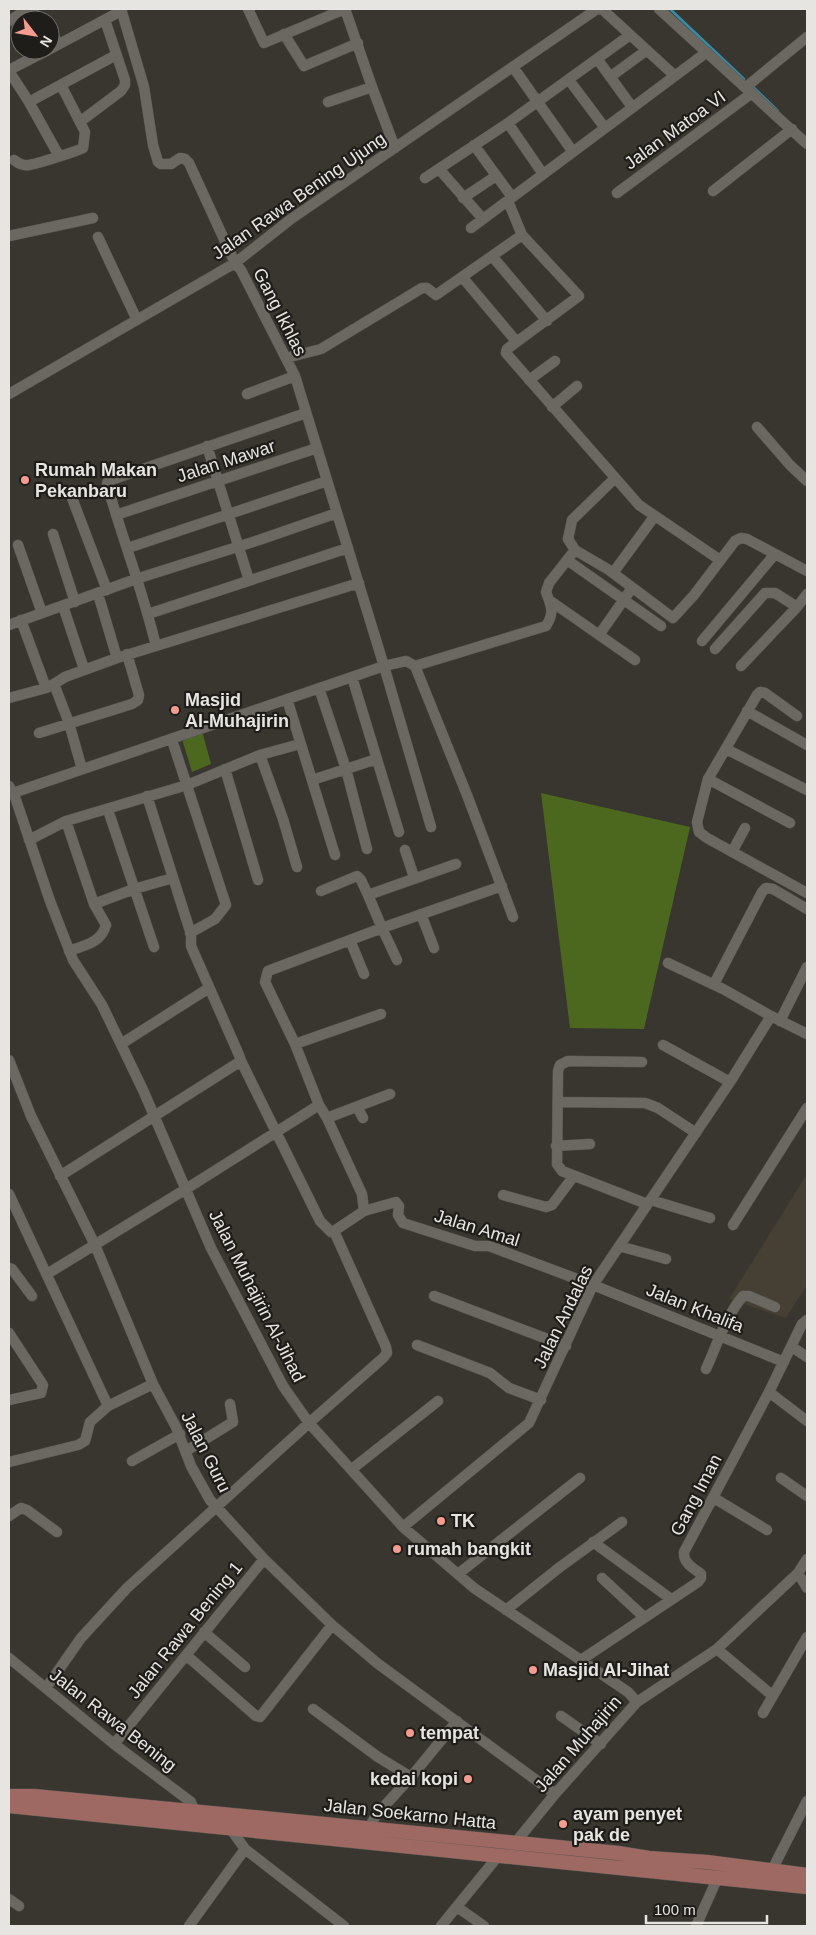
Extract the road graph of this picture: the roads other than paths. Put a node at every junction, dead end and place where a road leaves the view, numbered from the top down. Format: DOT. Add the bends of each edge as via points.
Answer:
graph roads {
  1 [pos="29,9"];
  2 [pos="250,9"];
  3 [pos="597,9"];
  4 [pos="602,9"];
  5 [pos="659,9"];
  6 [pos="121,10"];
  7 [pos="105,20"];
  8 [pos="9,21"];
  9 [pos="284,34"];
  10 [pos="630,35"];
  11 [pos="807,37"];
  12 [pos="358,43"];
  13 [pos="60,44"];
  14 [pos="647,50"];
  15 [pos="707,52"];
  16 [pos="116,55"];
  17 [pos="29,60"];
  18 [pos="598,60"];
  19 [pos="513,67"];
  20 [pos="9,70"];
  21 [pos="675,76"];
  22 [pos="610,77"];
  23 [pos="569,80"];
  24 [pos="61,85"];
  25 [pos="372,87"];
  26 [pos="749,90"];
  27 [pos="29,102"];
  28 [pos="328,102"];
  29 [pos="538,102"];
  30 [pos="632,107"];
  31 [pos="81,121"];
  32 [pos="508,123"];
  33 [pos="605,128"];
  34 [pos="792,130"];
  35 [pos="806,140"];
  36 [pos="474,145"];
  37 [pos="395,148"];
  38 [pos="9,150"];
  39 [pos="573,152"];
  40 [pos="59,156"];
  41 [pos="12,161"];
  42 [pos="438,169"];
  43 [pos="543,174"];
  44 [pos="496,176"];
  45 [pos="425,178"];
  46 [pos="713,191"];
  47 [pos="617,193"];
  48 [pos="463,198"];
  49 [pos="510,199"];
  50 [pos="93,218"];
  51 [pos="483,219"];
  52 [pos="471,228"];
  53 [pos="522,235"];
  54 [pos="9,236"];
  55 [pos="98,236"];
  56 [pos="492,256"];
  57 [pos="235,263"];
  58 [pos="462,278"];
  59 [pos="137,320"];
  60 [pos="547,321"];
  61 [pos="516,341"];
  62 [pos="286,358"];
  63 [pos="555,361"];
  64 [pos="295,376"];
  65 [pos="529,380"];
  66 [pos="577,386"];
  67 [pos="9,394"];
  68 [pos="247,394"];
  69 [pos="552,407"];
  70 [pos="306,412"];
  71 [pos="757,426"];
  72 [pos="207,446"];
  73 [pos="317,448"];
  74 [pos="615,478"];
  75 [pos="807,480"];
  76 [pos="218,481"];
  77 [pos="327,481"];
  78 [pos="72,498"];
  79 [pos="337,513"];
  80 [pos="228,514"];
  81 [pos="116,515"];
  82 [pos="654,517"];
  83 [pos="53,534"];
  84 [pos="18,545"];
  85 [pos="238,547"];
  86 [pos="128,548"];
  87 [pos="348,548"];
  88 [pos="575,550"];
  89 [pos="775,554"];
  90 [pos="567,560"];
  91 [pos="720,560"];
  92 [pos="807,571"];
  93 [pos="612,573"];
  94 [pos="136,579"];
  95 [pos="249,580"];
  96 [pos="359,583"];
  97 [pos="632,588"];
  98 [pos="102,592"];
  99 [pos="807,594"];
  100 [pos="549,600"];
  101 [pos="624,600"];
  102 [pos="74,602"];
  103 [pos="63,606"];
  104 [pos="797,608"];
  105 [pos="42,613"];
  106 [pos="148,614"];
  107 [pos="21,620"];
  108 [pos="9,625"];
  109 [pos="661,626"];
  110 [pos="599,635"];
  111 [pos="702,641"];
  112 [pos="156,646"];
  113 [pos="715,649"];
  114 [pos="128,654"];
  115 [pos="117,658"];
  116 [pos="635,660"];
  117 [pos="384,666"];
  118 [pos="414,666"];
  119 [pos="740,666"];
  120 [pos="84,669"];
  121 [pos="352,677"];
  122 [pos="50,686"];
  123 [pos="319,688"];
  124 [pos="9,698"];
  125 [pos="287,699"];
  126 [pos="747,711"];
  127 [pos="797,716"];
  128 [pos="69,723"];
  129 [pos="39,733"];
  130 [pos="172,740"];
  131 [pos="300,744"];
  132 [pos="807,745"];
  133 [pos="726,749"];
  134 [pos="260,755"];
  135 [pos="377,759"];
  136 [pos="82,769"];
  137 [pos="225,769"];
  138 [pos="346,770"];
  139 [pos="708,779"];
  140 [pos="312,780"];
  141 [pos="187,785"];
  142 [pos="11,789"];
  143 [pos="807,790"];
  144 [pos="147,796"];
  145 [pos="108,810"];
  146 [pos="66,821"];
  147 [pos="790,823"];
  148 [pos="431,827"];
  149 [pos="745,828"];
  150 [pos="399,832"];
  151 [pos="29,840"];
  152 [pos="367,849"];
  153 [pos="405,850"];
  154 [pos="732,852"];
  155 [pos="335,855"];
  156 [pos="456,864"];
  157 [pos="297,867"];
  158 [pos="414,877"];
  159 [pos="173,878"];
  160 [pos="258,880"];
  161 [pos="502,886"];
  162 [pos="134,889"];
  163 [pos="321,891"];
  164 [pos="807,893"];
  165 [pos="368,894"];
  166 [pos="94,904"];
  167 [pos="807,909"];
  168 [pos="421,914"];
  169 [pos="514,917"];
  170 [pos="382,928"];
  171 [pos="190,933"];
  172 [pos="350,940"];
  173 [pos="154,947"];
  174 [pos="434,948"];
  175 [pos="69,951"];
  176 [pos="397,960"];
  177 [pos="668,962"];
  178 [pos="807,967"];
  179 [pos="364,974"];
  180 [pos="714,984"];
  181 [pos="209,988"];
  182 [pos="381,1014"];
  183 [pos="775,1018"];
  184 [pos="807,1034"];
  185 [pos="121,1044"];
  186 [pos="295,1044"];
  187 [pos="663,1046"];
  188 [pos="9,1060"];
  189 [pos="241,1061"];
  190 [pos="642,1062"];
  191 [pos="730,1082"];
  192 [pos="390,1094"];
  193 [pos="558,1102"];
  194 [pos="319,1105"];
  195 [pos="357,1107"];
  196 [pos="807,1108"];
  197 [pos="154,1117"];
  198 [pos="326,1118"];
  199 [pos="363,1118"];
  200 [pos="276,1131"];
  201 [pos="696,1133"];
  202 [pos="590,1144"];
  203 [pos="556,1146"];
  204 [pos="60,1176"];
  205 [pos="573,1177"];
  206 [pos="186,1189"];
  207 [pos="9,1194"];
  208 [pos="503,1195"];
  209 [pos="649,1202"];
  210 [pos="364,1211"];
  211 [pos="710,1218"];
  212 [pos="733,1225"];
  213 [pos="334,1231"];
  214 [pos="94,1245"];
  215 [pos="619,1246"];
  216 [pos="666,1260"];
  217 [pos="9,1268"];
  218 [pos="47,1274"];
  219 [pos="593,1285"];
  220 [pos="32,1296"];
  221 [pos="434,1296"];
  222 [pos="775,1307"];
  223 [pos="807,1320"];
  224 [pos="9,1333"];
  225 [pos="721,1336"];
  226 [pos="417,1345"];
  227 [pos="566,1346"];
  228 [pos="792,1347"];
  229 [pos="807,1358"];
  230 [pos="784,1362"];
  231 [pos="706,1369"];
  232 [pos="154,1384"];
  233 [pos="769,1392"];
  234 [pos="10,1399"];
  235 [pos="438,1400"];
  236 [pos="541,1400"];
  237 [pos="230,1404"];
  238 [pos="108,1406"];
  239 [pos="807,1421"];
  240 [pos="310,1423"];
  241 [pos="180,1434"];
  242 [pos="186,1451"];
  243 [pos="132,1461"];
  244 [pos="9,1462"];
  245 [pos="352,1468"];
  246 [pos="580,1478"];
  247 [pos="781,1478"];
  248 [pos="807,1496"];
  249 [pos="714,1498"];
  250 [pos="217,1508"];
  251 [pos="9,1516"];
  252 [pos="622,1522"];
  253 [pos="403,1526"];
  254 [pos="767,1530"];
  255 [pos="57,1532"];
  256 [pos="593,1542"];
  257 [pos="807,1558"];
  258 [pos="264,1559"];
  259 [pos="798,1573"];
  260 [pos="458,1574"];
  261 [pos="602,1578"];
  262 [pos="807,1588"];
  263 [pos="671,1599"];
  264 [pos="506,1610"];
  265 [pos="644,1618"];
  266 [pos="332,1625"];
  267 [pos="204,1632"];
  268 [pos="807,1636"];
  269 [pos="717,1649"];
  270 [pos="186,1655"];
  271 [pos="9,1658"];
  272 [pos="581,1660"];
  273 [pos="245,1667"];
  274 [pos="46,1688"];
  275 [pos="773,1696"];
  276 [pos="637,1702"];
  277 [pos="313,1709"];
  278 [pos="763,1713"];
  279 [pos="561,1716"];
  280 [pos="457,1721"];
  281 [pos="114,1744"];
  282 [pos="601,1744"];
  283 [pos="411,1777"];
  284 [pos="555,1794"];
  285 [pos="9,1796"];
  286 [pos="807,1801"];
  287 [pos="9,1806"];
  288 [pos="194,1810"];
  289 [pos="230,1828"];
  290 [pos="368,1828"];
  291 [pos="515,1843"];
  292 [pos="245,1849"];
  293 [pos="499,1855"];
  294 [pos="772,1870"];
  295 [pos="710,1872"];
  296 [pos="807,1875"];
  297 [pos="807,1887"];
  298 [pos="9,1899"];
  299 [pos="19,1906"];
  300 [pos="458,1906"];
  301 [pos="338,1924"];
  302 [pos="189,1926"];
  303 [pos="441,1926"];
  304 [pos="484,1926"];
  305 [pos="696,1926"];
  1 -- 8 [label="street"];
  2 -- 9 [label="street" via="264,43"];
  3 -- 19 [label="street, Jalan Rawa Bening Ujung"];
  4 -- 10 [label="street"];
  5 -- 15 [label="street"];
  6 -- 7 [label="street"];
  6 -- 57 [label="street, Gang Ikhlas" via="144,87 158,162 171,164 185,158 189,163"];
  7 -- 13 [label="street"];
  7 -- 16 [label="street"];
  9 -- 12 [label="street" via="304,66"];
  9 -- 12 [label="street" via="345,9"];
  10 -- 14 [label="street"];
  10 -- 18 [label="street"];
  11 -- 26 [label="street, Jalan Matoa VI"];
  12 -- 25 [label="street"];
  14 -- 21 [label="street"];
  14 -- 22 [label="street"];
  15 -- 21 [label="street"];
  15 -- 26 [label="street"];
  16 -- 24 [label="street"];
  16 -- 31 [label="street" via="125,80 122,91"];
  17 -- 20 [label="street"];
  18 -- 22 [label="street"];
  18 -- 23 [label="street"];
  19 -- 29 [label="street"];
  19 -- 37 [label="street, Jalan Rawa Bening Ujung"];
  20 -- 27 [label="street"];
  21 -- 30 [label="street"];
  22 -- 30 [label="street"];
  23 -- 29 [label="street"];
  23 -- 33 [label="street"];
  24 -- 27 [label="street"];
  24 -- 31 [label="street"];
  25 -- 28 [label="street"];
  25 -- 37 [label="street"];
  26 -- 34 [label="street"];
  26 -- 47 [label="street, Jalan Matoa VI"];
  27 -- 40 [label="street"];
  29 -- 32 [label="street"];
  29 -- 39 [label="street"];
  30 -- 33 [label="street"];
  31 -- 40 [label="street" via="85,132 83,148"];
  32 -- 36 [label="street"];
  32 -- 43 [label="street"];
  33 -- 39 [label="street"];
  34 -- 35 [label="street"];
  34 -- 46 [label="street"];
  36 -- 42 [label="street"];
  36 -- 44 [label="street"];
  37 -- 57 [label="street, Jalan Rawa Bening Ujung" via="291,218"];
  38 -- 41 [label="street"];
  39 -- 43 [label="street"];
  40 -- 41 [label="street" via="30,165"];
  42 -- 45 [label="street"];
  42 -- 48 [label="street"];
  43 -- 49 [label="street"];
  44 -- 48 [label="street"];
  44 -- 49 [label="street"];
  48 -- 51 [label="street"];
  49 -- 51 [label="street"];
  49 -- 53 [label="street"];
  50 -- 54 [label="street"];
  51 -- 52 [label="street"];
  53 -- 56 [label="street"];
  53 -- 60 [label="street" via="579,295"];
  55 -- 59 [label="street"];
  56 -- 58 [label="street"];
  56 -- 60 [label="street"];
  57 -- 59 [label="street, Jalan Rawa Bening Ujung"];
  57 -- 62 [label="street, Gang Ikhlas"];
  58 -- 61 [label="street"];
  58 -- 62 [label="street" via="436,295 422,288 321,349"];
  59 -- 67 [label="street, Jalan Rawa Bening Ujung"];
  60 -- 61 [label="street"];
  61 -- 65 [label="street" via="506,348 506,353"];
  62 -- 64 [label="street, Gang Ikhlas"];
  63 -- 65 [label="street"];
  64 -- 68 [label="street"];
  64 -- 70 [label="street, Gang Ikhlas"];
  65 -- 69 [label="street"];
  66 -- 69 [label="street"];
  69 -- 74 [label="street"];
  70 -- 72 [label="street"];
  70 -- 73 [label="street, Gang Ikhlas"];
  71 -- 75 [label="street"];
  72 -- 76 [label="street"];
  72 -- 81 [label="street" via="108,481"];
  73 -- 76 [label="street, Jalan Mawar"];
  73 -- 77 [label="street, Gang Ikhlas"];
  74 -- 82 [label="street"];
  74 -- 88 [label="street" via="572,520 568,539"];
  76 -- 80 [label="street"];
  76 -- 81 [label="street, Jalan Mawar"];
  77 -- 79 [label="street, Gang Ikhlas"];
  77 -- 80 [label="street"];
  78 -- 98 [label="street"];
  79 -- 85 [label="street"];
  79 -- 87 [label="street, Gang Ikhlas"];
  80 -- 85 [label="street"];
  80 -- 86 [label="street"];
  81 -- 86 [label="street"];
  82 -- 91 [label="street"];
  82 -- 93 [label="street"];
  83 -- 102 [label="street"];
  84 -- 105 [label="street"];
  85 -- 94 [label="street"];
  85 -- 95 [label="street"];
  86 -- 94 [label="street"];
  87 -- 95 [label="street"];
  87 -- 96 [label="street, Gang Ikhlas"];
  88 -- 90 [label="street"];
  88 -- 93 [label="street"];
  89 -- 91 [label="street" via="741,538 735,540"];
  89 -- 92 [label="street"];
  89 -- 111 [label="street"];
  90 -- 100 [label="street" via="549,583 546,592"];
  90 -- 101 [label="street"];
  91 -- 97 [label="street" via="673,618"];
  93 -- 97 [label="street"];
  94 -- 98 [label="street"];
  94 -- 106 [label="street"];
  95 -- 106 [label="street"];
  96 -- 112 [label="street"];
  96 -- 117 [label="street, Gang Ikhlas"];
  97 -- 101 [label="street"];
  98 -- 102 [label="street"];
  98 -- 115 [label="street"];
  99 -- 104 [label="street"];
  100 -- 110 [label="street"];
  100 -- 118 [label="street" via="552,617 546,626"];
  101 -- 109 [label="street"];
  101 -- 110 [label="street"];
  102 -- 103 [label="street"];
  103 -- 105 [label="street"];
  103 -- 120 [label="street"];
  104 -- 113 [label="street" via="775,593 765,593"];
  104 -- 119 [label="street"];
  105 -- 107 [label="street"];
  106 -- 112 [label="street"];
  107 -- 108 [label="street"];
  107 -- 122 [label="street"];
  110 -- 116 [label="street"];
  112 -- 114 [label="street"];
  114 -- 115 [label="street"];
  114 -- 128 [label="street" via="138,700"];
  115 -- 120 [label="street"];
  117 -- 118 [label="street" via="406,661"];
  117 -- 121 [label="street"];
  117 -- 148 [label="street, Gang Ikhlas"];
  118 -- 161 [label="street"];
  120 -- 122 [label="street"];
  121 -- 123 [label="street"];
  121 -- 135 [label="street"];
  122 -- 124 [label="street"];
  122 -- 128 [label="street"];
  123 -- 125 [label="street"];
  123 -- 138 [label="street"];
  125 -- 130 [label="street"];
  125 -- 131 [label="street"];
  126 -- 127 [label="street" via="760,692"];
  126 -- 132 [label="street"];
  126 -- 133 [label="street"];
  128 -- 129 [label="street"];
  128 -- 136 [label="street"];
  130 -- 136 [label="street"];
  130 -- 141 [label="street"];
  131 -- 134 [label="street"];
  131 -- 140 [label="street"];
  133 -- 139 [label="street"];
  133 -- 143 [label="street"];
  134 -- 137 [label="street"];
  134 -- 157 [label="street"];
  135 -- 138 [label="street"];
  135 -- 150 [label="street"];
  136 -- 142 [label="street"];
  137 -- 141 [label="street"];
  137 -- 160 [label="street"];
  138 -- 140 [label="street"];
  138 -- 152 [label="street"];
  139 -- 147 [label="street"];
  139 -- 154 [label="street" via="697,822 699,832"];
  140 -- 155 [label="street"];
  141 -- 144 [label="street"];
  141 -- 171 [label="street" via="226,905 215,919"];
  142 -- 151 [label="street, Jalan Muhajirin Al-Jihad"];
  144 -- 145 [label="street"];
  144 -- 159 [label="street"];
  145 -- 146 [label="street"];
  145 -- 162 [label="street"];
  146 -- 151 [label="street"];
  146 -- 166 [label="street"];
  149 -- 154 [label="street"];
  151 -- 175 [label="street, Jalan Muhajirin Al-Jihad"];
  153 -- 158 [label="street"];
  154 -- 164 [label="street"];
  156 -- 158 [label="street"];
  158 -- 165 [label="street"];
  159 -- 162 [label="street"];
  159 -- 171 [label="street"];
  161 -- 168 [label="street"];
  161 -- 169 [label="street"];
  162 -- 166 [label="street"];
  162 -- 173 [label="street"];
  163 -- 165 [label="street" via="357,876"];
  165 -- 170 [label="street"];
  166 -- 175 [label="street" via="106,925 104,935"];
  167 -- 180 [label="street" via="766,888"];
  168 -- 170 [label="street"];
  168 -- 174 [label="street"];
  170 -- 172 [label="street"];
  170 -- 176 [label="street"];
  171 -- 181 [label="street" via="190,946"];
  172 -- 179 [label="street"];
  172 -- 186 [label="street" via="268,971 265,976"];
  175 -- 185 [label="street, Jalan Muhajirin Al-Jihad"];
  177 -- 180 [label="street"];
  178 -- 183 [label="street, Jalan Andalas"];
  180 -- 183 [label="street"];
  181 -- 185 [label="street"];
  181 -- 189 [label="street"];
  182 -- 186 [label="street"];
  183 -- 184 [label="street"];
  183 -- 191 [label="street, Jalan Andalas"];
  185 -- 197 [label="street, Jalan Muhajirin Al-Jihad"];
  186 -- 194 [label="street"];
  187 -- 191 [label="street"];
  188 -- 204 [label="street, Jalan Guru"];
  189 -- 197 [label="street"];
  189 -- 200 [label="street"];
  190 -- 193 [label="street" via="568,1061 560,1065 558,1071"];
  191 -- 201 [label="street, Jalan Andalas"];
  192 -- 195 [label="street"];
  193 -- 201 [label="street" via="645,1103"];
  193 -- 203 [label="street"];
  194 -- 198 [label="street"];
  194 -- 200 [label="street"];
  195 -- 198 [label="street"];
  195 -- 199 [label="street"];
  196 -- 212 [label="street"];
  197 -- 204 [label="street"];
  197 -- 206 [label="street, Jalan Muhajirin Al-Jihad"];
  198 -- 210 [label="street" via="362,1194"];
  200 -- 206 [label="street"];
  200 -- 213 [label="street" via="320,1221 331,1232"];
  201 -- 209 [label="street, Jalan Andalas"];
  202 -- 203 [label="street"];
  203 -- 205 [label="street" via="559,1168"];
  204 -- 214 [label="street, Jalan Guru"];
  205 -- 208 [label="street" via="556,1201 546,1207"];
  205 -- 209 [label="street"];
  206 -- 214 [label="street"];
  206 -- 240 [label="street, Jalan Muhajirin Al-Jihad" via="211,1248 283,1386"];
  207 -- 218 [label="street"];
  209 -- 211 [label="street"];
  209 -- 215 [label="street, Jalan Andalas"];
  210 -- 213 [label="street"];
  210 -- 219 [label="street, Jalan Amal" via="396,1202 403,1222 476,1246 489,1246"];
  213 -- 240 [label="street" via="387,1352"];
  214 -- 218 [label="street"];
  214 -- 232 [label="street, Jalan Guru"];
  215 -- 216 [label="street"];
  215 -- 219 [label="street, Jalan Andalas"];
  217 -- 220 [label="street"];
  218 -- 238 [label="street"];
  219 -- 225 [label="street, Jalan Khalifa"];
  219 -- 227 [label="street, Jalan Andalas"];
  221 -- 227 [label="street"];
  222 -- 225 [label="street" via="743,1296"];
  223 -- 228 [label="street, Gang Iman"];
  224 -- 234 [label="street" via="43,1385 41,1393"];
  225 -- 230 [label="street, Jalan Khalifa"];
  225 -- 231 [label="street"];
  226 -- 236 [label="street" via="490,1373 509,1388"];
  227 -- 236 [label="street, Jalan Andalas"];
  228 -- 229 [label="street"];
  228 -- 230 [label="street, Gang Iman"];
  230 -- 233 [label="street, Gang Iman"];
  232 -- 238 [label="street"];
  232 -- 241 [label="street, Jalan Guru"];
  233 -- 239 [label="street"];
  233 -- 249 [label="street, Gang Iman"];
  235 -- 245 [label="street"];
  236 -- 253 [label="street, Jalan Andalas" via="529,1423"];
  237 -- 242 [label="street" via="233,1422"];
  238 -- 244 [label="street" via="90,1422 85,1441 78,1445"];
  240 -- 245 [label="street, Jalan Muhajirin Al-Jihad"];
  240 -- 250 [label="street"];
  241 -- 242 [label="street, Jalan Guru"];
  241 -- 243 [label="street"];
  242 -- 250 [label="street, Jalan Guru" via="191,1466"];
  245 -- 253 [label="street, Jalan Muhajirin Al-Jihad"];
  246 -- 260 [label="street"];
  247 -- 248 [label="street"];
  249 -- 254 [label="street"];
  249 -- 263 [label="street, Gang Iman" via="683,1558 701,1574 701,1578"];
  250 -- 258 [label="street, Jalan Guru"];
  250 -- 274 [label="street" via="127,1588 81,1638"];
  251 -- 255 [label="street" via="21,1508 27,1510"];
  252 -- 256 [label="street"];
  253 -- 260 [label="street, Jalan Muhajirin Al-Jihad"];
  256 -- 263 [label="street"];
  256 -- 264 [label="street"];
  257 -- 259 [label="street, Jalan Muhajirin"];
  258 -- 266 [label="street, Jalan Guru"];
  258 -- 267 [label="street, Jalan Rawa Bening 1"];
  259 -- 262 [label="street"];
  259 -- 269 [label="street, Jalan Muhajirin"];
  260 -- 264 [label="street, Jalan Muhajirin Al-Jihad"];
  261 -- 265 [label="street"];
  263 -- 265 [label="street, Gang Iman"];
  264 -- 272 [label="street, Jalan Muhajirin Al-Jihad"];
  265 -- 272 [label="street, Gang Iman"];
  266 -- 270 [label="street" via="260,1717"];
  266 -- 280 [label="street, Jalan Guru" via="377,1663"];
  267 -- 270 [label="street, Jalan Rawa Bening 1"];
  267 -- 273 [label="street"];
  268 -- 275 [label="street"];
  269 -- 275 [label="street"];
  269 -- 276 [label="street, Jalan Muhajirin"];
  270 -- 281 [label="street, Jalan Rawa Bening 1"];
  271 -- 274 [label="street, Jalan Rawa Bening"];
  272 -- 276 [label="street, Jalan Muhajirin Al-Jihad" via="628,1692"];
  274 -- 281 [label="street, Jalan Rawa Bening"];
  275 -- 278 [label="street"];
  276 -- 282 [label="street, Jalan Muhajirin"];
  277 -- 283 [label="street"];
  279 -- 282 [label="street"];
  280 -- 283 [label="street"];
  280 -- 284 [label="street, Jalan Guru"];
  281 -- 288 [label="street, Jalan Rawa Bening" via="191,1802"];
  282 -- 284 [label="street, Jalan Muhajirin"];
  283 -- 290 [label="street"];
  284 -- 291 [label="street, Jalan Muhajirin"];
  285 -- 288 [label="main road, Jalan Soekarno Hatta"];
  286 -- 294 [label="street"];
  287 -- 289 [label="main road, Jalan Soekarno Hatta"];
  288 -- 290 [label="main road, Jalan Soekarno Hatta"];
  289 -- 292 [label="street"];
  289 -- 293 [label="main road, Jalan Soekarno Hatta"];
  290 -- 291 [label="main road, Jalan Soekarno Hatta"];
  291 -- 295 [label="main road, Jalan Soekarno Hatta" via="649,1858"];
  292 -- 301 [label="street"];
  292 -- 302 [label="street"];
  293 -- 295 [label="main road, Jalan Soekarno Hatta"];
  293 -- 300 [label="street"];
  294 -- 295 [label="main road, Jalan Soekarno Hatta"];
  294 -- 296 [label="main road, Jalan Soekarno Hatta"];
  295 -- 297 [label="main road, Jalan Soekarno Hatta"];
  295 -- 305 [label="street"];
  298 -- 299 [label="street"];
  300 -- 303 [label="street"];
  300 -- 304 [label="street"];
}
